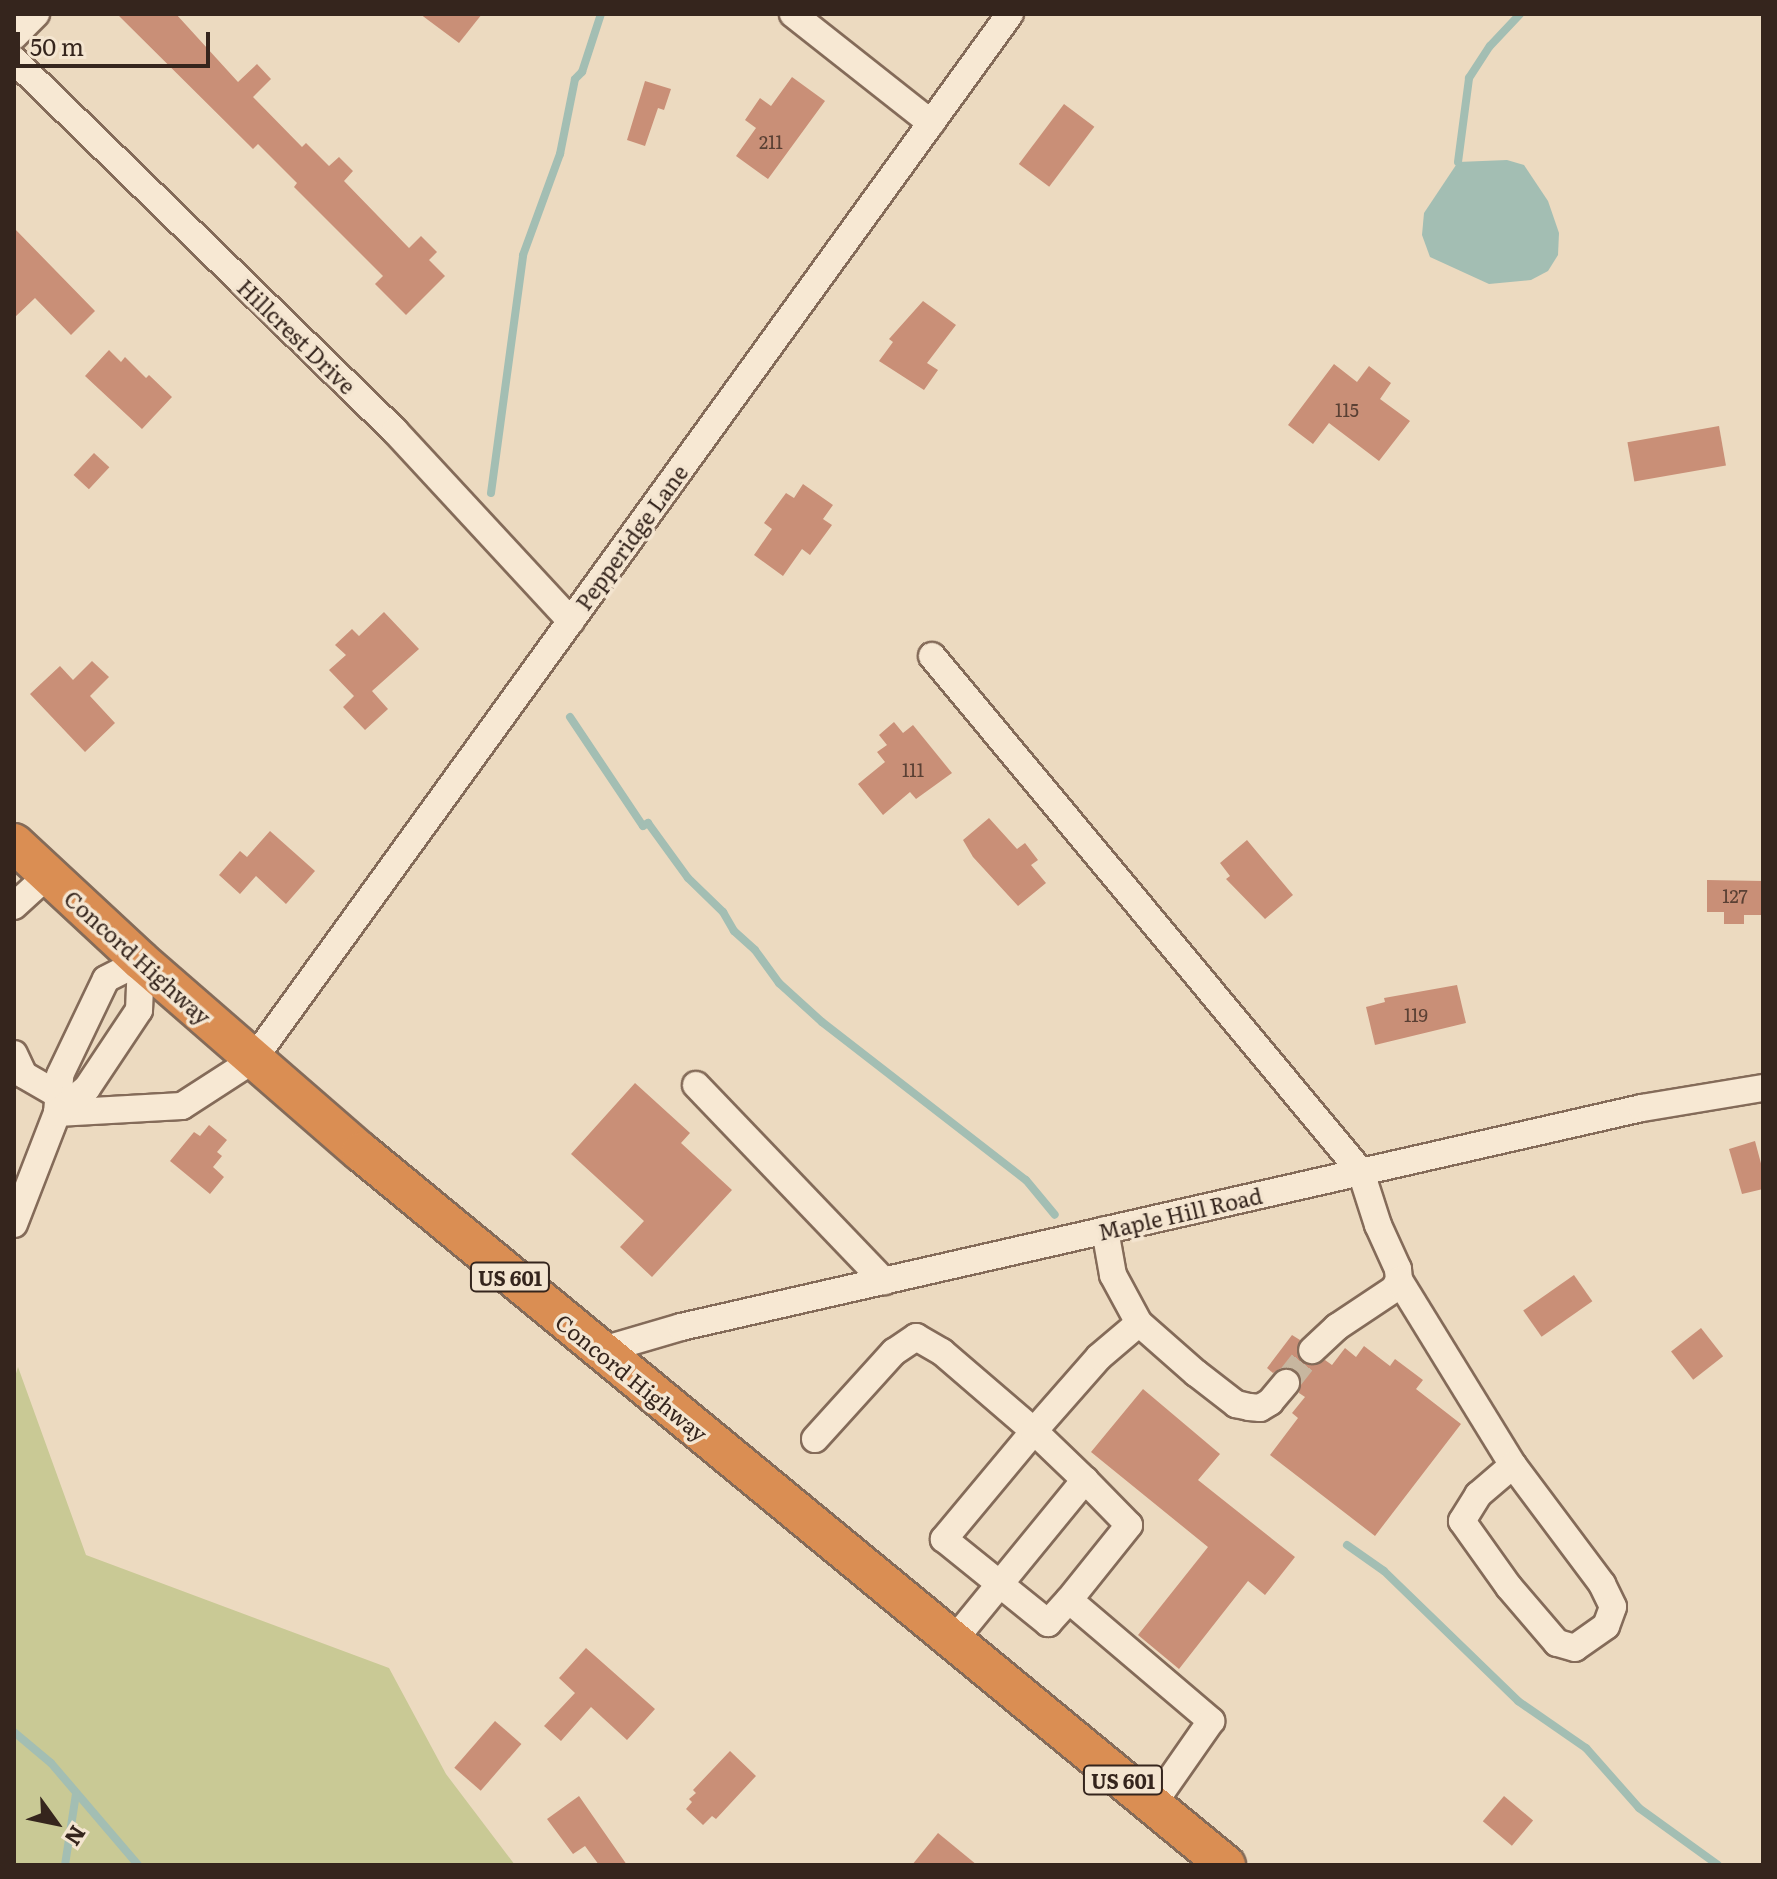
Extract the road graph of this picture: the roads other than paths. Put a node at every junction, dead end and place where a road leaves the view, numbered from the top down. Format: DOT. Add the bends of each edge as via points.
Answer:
graph roads {
  1 [pos="36,14"];
  2 [pos="793,14"];
  3 [pos="1010,14"];
  4 [pos="14,36"];
  5 [pos="14,60"];
  6 [pos="931,123"];
  7 [pos="571,621"];
  8 [pos="932,656"];
  9 [pos="14,843"];
  10 [pos="48,875"];
  11 [pos="14,906"];
  12 [pos="141,961"];
  13 [pos="14,1054"];
  14 [pos="253,1060"];
  15 [pos="696,1085"];
  16 [pos="1763,1088"];
  17 [pos="58,1104"];
  18 [pos="1361,1172"];
  19 [pos="14,1224"];
  20 [pos="1105,1230"];
  21 [pos="1399,1280"];
  22 [pos="884,1281"];
  23 [pos="1139,1323"];
  24 [pos="1312,1350"];
  25 [pos="599,1351"];
  26 [pos="1286,1383"];
  27 [pos="1034,1431"];
  28 [pos="815,1439"];
  29 [pos="1513,1465"];
  30 [pos="1085,1480"];
  31 [pos="999,1584"];
  32 [pos="1069,1600"];
  33 [pos="954,1640"];
  34 [pos="1153,1804"];
  35 [pos="1226,1865"];
  1 -- 4 [label="street"];
  2 -- 6 [label="street"];
  3 -- 6 [label="street, Pepperidge Lane"];
  5 -- 7 [label="street, Hillcrest Drive" via="395,431"];
  6 -- 7 [label="street, Pepperidge Lane"];
  7 -- 14 [label="street, Pepperidge Lane"];
  8 -- 18 [label="street"];
  9 -- 10 [label="highway, Concord Highway / US 601"];
  10 -- 11 [label="street"];
  10 -- 12 [label="highway, Concord Highway / US 601"];
  12 -- 14 [label="highway, Concord Highway / US 601"];
  12 -- 17 [label="street" via="106,979 60,1075"];
  12 -- 17 [label="street" via="139,1010 87,1088"];
  13 -- 17 [label="street" via="24,1075"];
  14 -- 17 [label="street" via="182,1106"];
  14 -- 25 [label="highway, Concord Highway / US 601"];
  15 -- 22 [label="street"];
  16 -- 18 [label="street, Maple Hill Road" via="1679,1100"];
  17 -- 19 [label="street"];
  18 -- 20 [label="street, Maple Hill Road"];
  18 -- 21 [label="street"];
  20 -- 22 [label="street, Maple Hill Road"];
  20 -- 23 [label="street" via="1113,1275"];
  21 -- 24 [label="street"];
  21 -- 29 [label="street"];
  22 -- 25 [label="street, Maple Hill Road"];
  23 -- 26 [label="street" via="1236,1404 1260,1408"];
  23 -- 27 [label="street" via="1099,1357"];
  25 -- 33 [label="highway, Concord Highway / US 601"];
  27 -- 28 [label="street" via="942,1352 916,1337 894,1352"];
  27 -- 30 [label="street"];
  27 -- 31 [label="street" via="944,1539"];
  29 -- 29 [label="street" via="1602,1584 1613,1607 1606,1626 1575,1648 1557,1643 1462,1521 1478,1495"];
  30 -- 31 [label="street"];
  30 -- 32 [label="street" via="1129,1525"];
  31 -- 32 [label="street" via="1048,1623"];
  31 -- 33 [label="street"];
  32 -- 34 [label="street" via="1211,1721"];
  33 -- 34 [label="highway, Concord Highway / US 601"];
  34 -- 35 [label="highway, Concord Highway / US 601"];
}
